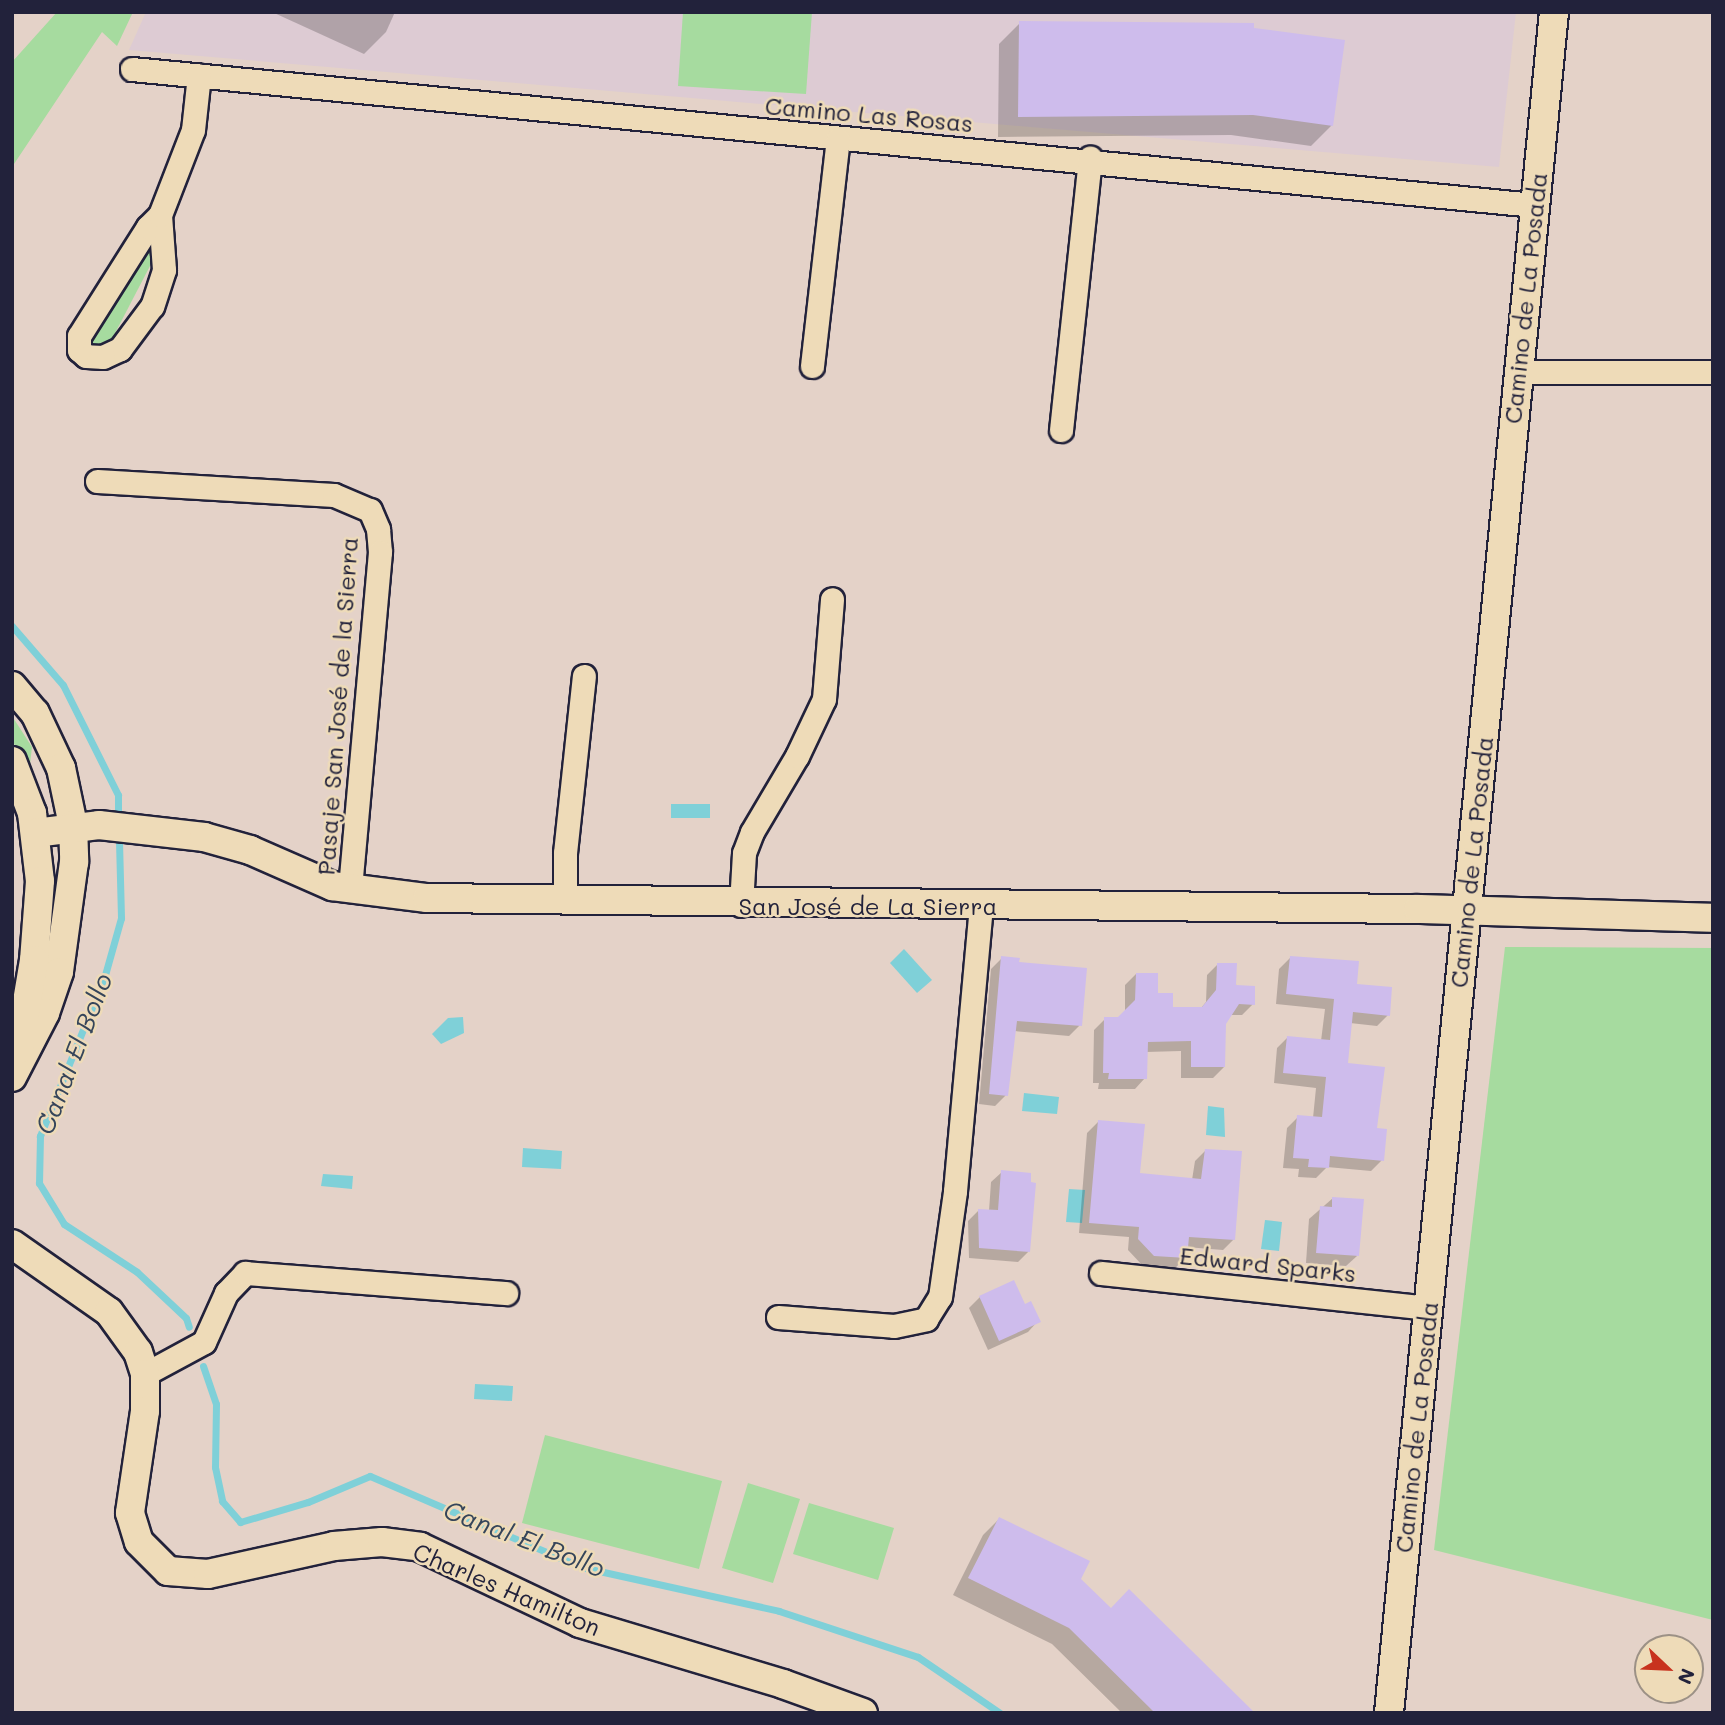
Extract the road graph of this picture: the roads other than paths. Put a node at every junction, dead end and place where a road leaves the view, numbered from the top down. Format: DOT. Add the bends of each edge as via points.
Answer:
graph roads {
  1 [pos="1554,12"];
  2 [pos="132,69"];
  3 [pos="199,75"];
  4 [pos="838,139"];
  5 [pos="1090,158"];
  6 [pos="1534,205"];
  7 [pos="160,215"];
  8 [pos="812,366"];
  9 [pos="1518,372"];
  10 [pos="1713,372"];
  11 [pos="1060,430"];
  12 [pos="97,481"];
  13 [pos="832,599"];
  14 [pos="584,676"];
  15 [pos="12,686"];
  16 [pos="12,761"];
  17 [pos="73,825"];
  18 [pos="36,833"];
  19 [pos="350,890"];
  20 [pos="565,901"];
  21 [pos="741,905"];
  22 [pos="981,907"];
  23 [pos="1467,911"];
  24 [pos="1713,918"];
  25 [pos="15,1073"];
  26 [pos="12,1244"];
  27 [pos="1101,1273"];
  28 [pos="506,1293"];
  29 [pos="1429,1308"];
  30 [pos="778,1317"];
  31 [pos="145,1374"];
  32 [pos="863,1713"];
  33 [pos="1389,1713"];
  1 -- 6 [label="street, Camino de La Posada"];
  2 -- 3 [label="street, Camino Las Rosas"];
  3 -- 4 [label="street, Camino Las Rosas"];
  3 -- 7 [label="street" via="193,130"];
  4 -- 5 [label="street, Camino Las Rosas"];
  4 -- 8 [label="street"];
  5 -- 6 [label="street, Camino Las Rosas"];
  5 -- 11 [label="street"];
  6 -- 9 [label="street, Camino de La Posada"];
  7 -- 7 [label="street" via="164,270 152,306 120,349 103,357 86,356 79,350 79,336"];
  9 -- 10 [label="street"];
  9 -- 23 [label="street, Camino de La Posada"];
  12 -- 19 [label="street, Pasaje San José de la Sierra" via="334,495 370,510 379,529 380,552"];
  13 -- 21 [label="street" via="824,699 752,832 744,853"];
  14 -- 20 [label="street" via="565,853"];
  15 -- 17 [label="street" via="49,737"];
  16 -- 18 [label="street"];
  17 -- 18 [label="street, San José de La Sierra"];
  17 -- 19 [label="street, San José de La Sierra" via="204,836"];
  17 -- 25 [label="street" via="74,862 59,972 46,1013"];
  18 -- 25 [label="street" via="38,914"];
  19 -- 20 [label="street, San José de La Sierra" via="427,898"];
  20 -- 21 [label="street, San José de La Sierra"];
  21 -- 22 [label="street, San José de La Sierra"];
  22 -- 23 [label="street, San José de La Sierra"];
  22 -- 30 [label="street" via="955,1191 940,1297 926,1319 894,1326"];
  23 -- 24 [label="street, San José de La Sierra"];
  23 -- 29 [label="street, Camino de La Posada"];
  26 -- 31 [label="street, Charles Hamilton" via="108,1312 138,1352"];
  27 -- 29 [label="street, Edward Sparks"];
  28 -- 31 [label="street" via="245,1273 226,1293 204,1342"];
  29 -- 33 [label="street, Camino de La Posada"];
  31 -- 32 [label="street, Charles Hamilton" via="145,1411 130,1513 139,1542 167,1571 208,1574 334,1546 382,1542 420,1547 580,1623"];
}
